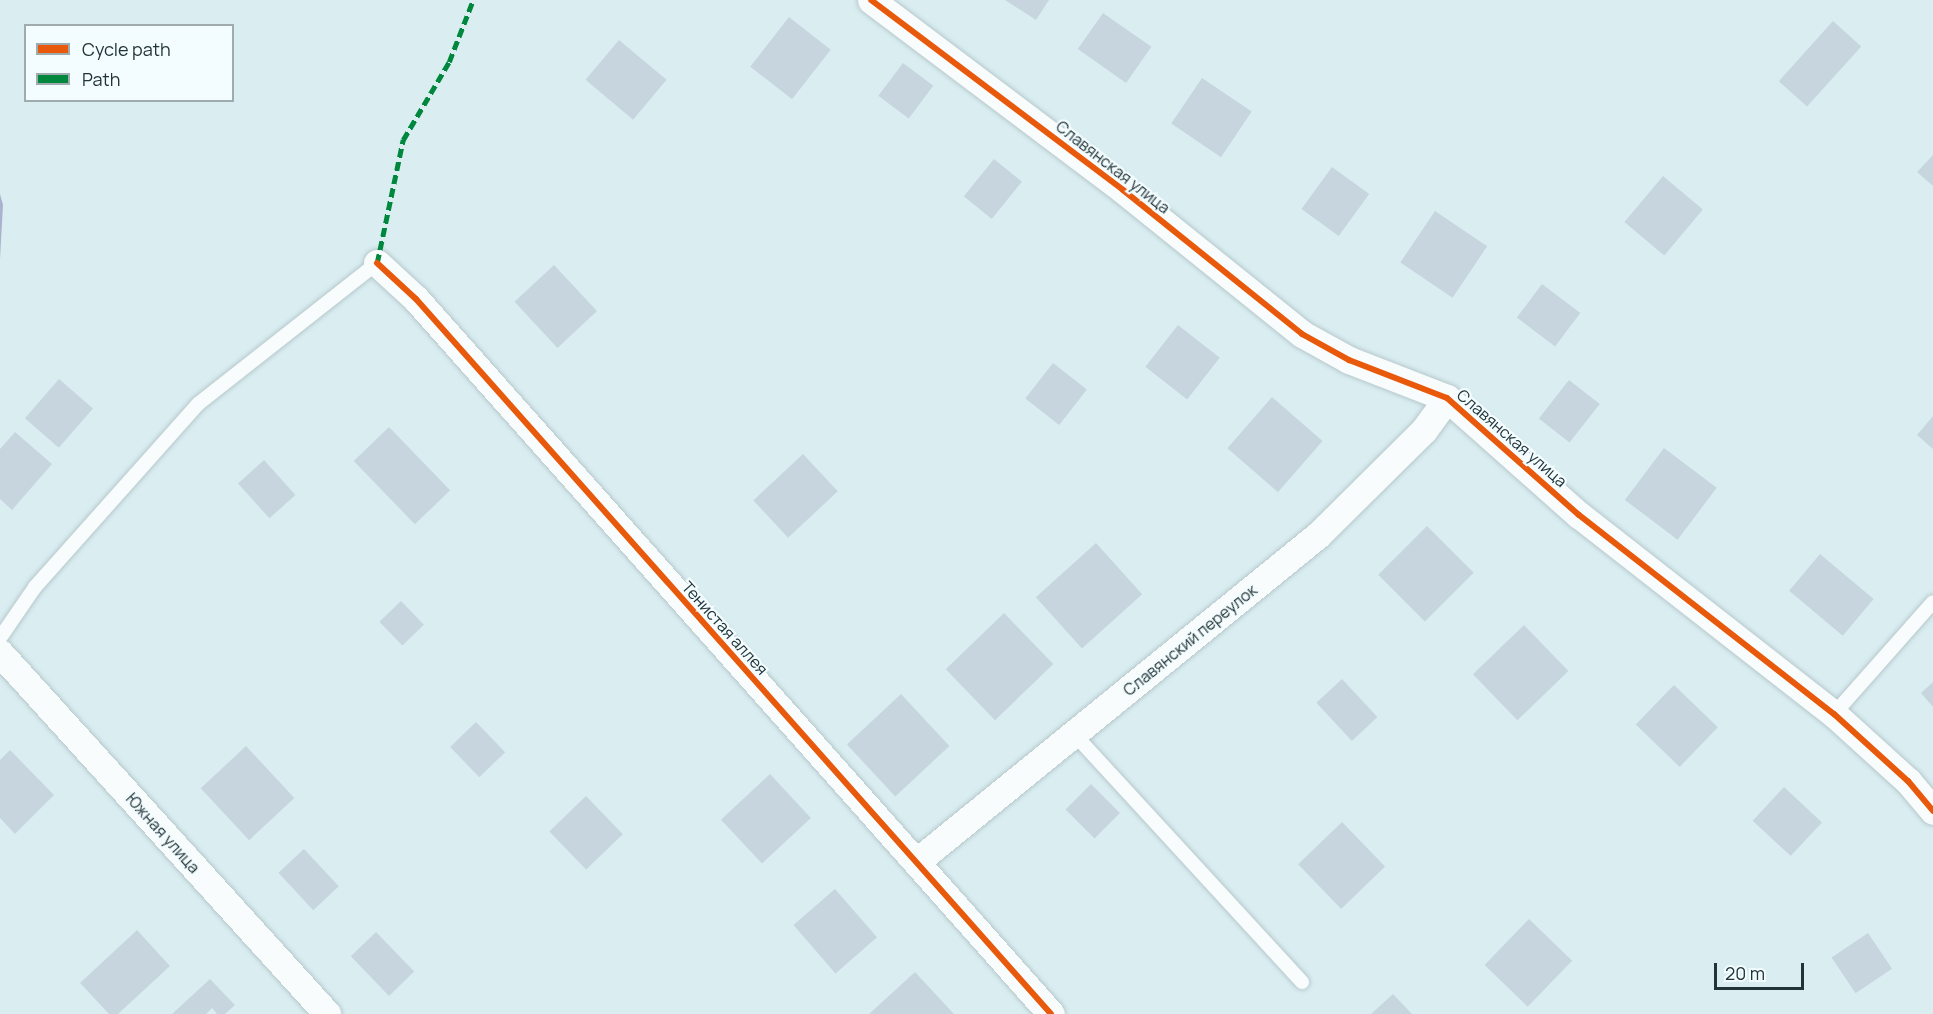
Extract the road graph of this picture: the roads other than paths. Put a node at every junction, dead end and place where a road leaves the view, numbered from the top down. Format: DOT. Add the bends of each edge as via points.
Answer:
graph roads {
  1 [pos="871,0"];
  2 [pos="377,263"];
  3 [pos="1447,398"];
  4 [pos="1933,602"];
  5 [pos="0,638"];
  6 [pos="0,653"];
  7 [pos="1834,714"];
  8 [pos="1074,734"];
  9 [pos="1933,812"];
  10 [pos="915,862"];
  11 [pos="1302,982"];
  12 [pos="327,1014"];
  13 [pos="1051,1014"];
  1 -- 3 [label="street, Славянская улица" via="1094,168 1302,334 1348,360"];
  2 -- 5 [label="lane" via="198,404 35,587"];
  2 -- 10 [label="street, Тенистая аллея" via="416,299"];
  3 -- 7 [label="street, Славянская улица" via="1579,514"];
  3 -- 8 [label="street, Славянский переулок" via="1424,430 1318,535"];
  4 -- 7 [label="lane"];
  6 -- 12 [label="street, Южная улица"];
  7 -- 9 [label="street, Славянская улица" via="1908,781"];
  8 -- 10 [label="street, Славянский переулок"];
  8 -- 11 [label="lane"];
  10 -- 13 [label="street, Тенистая аллея"];
}
